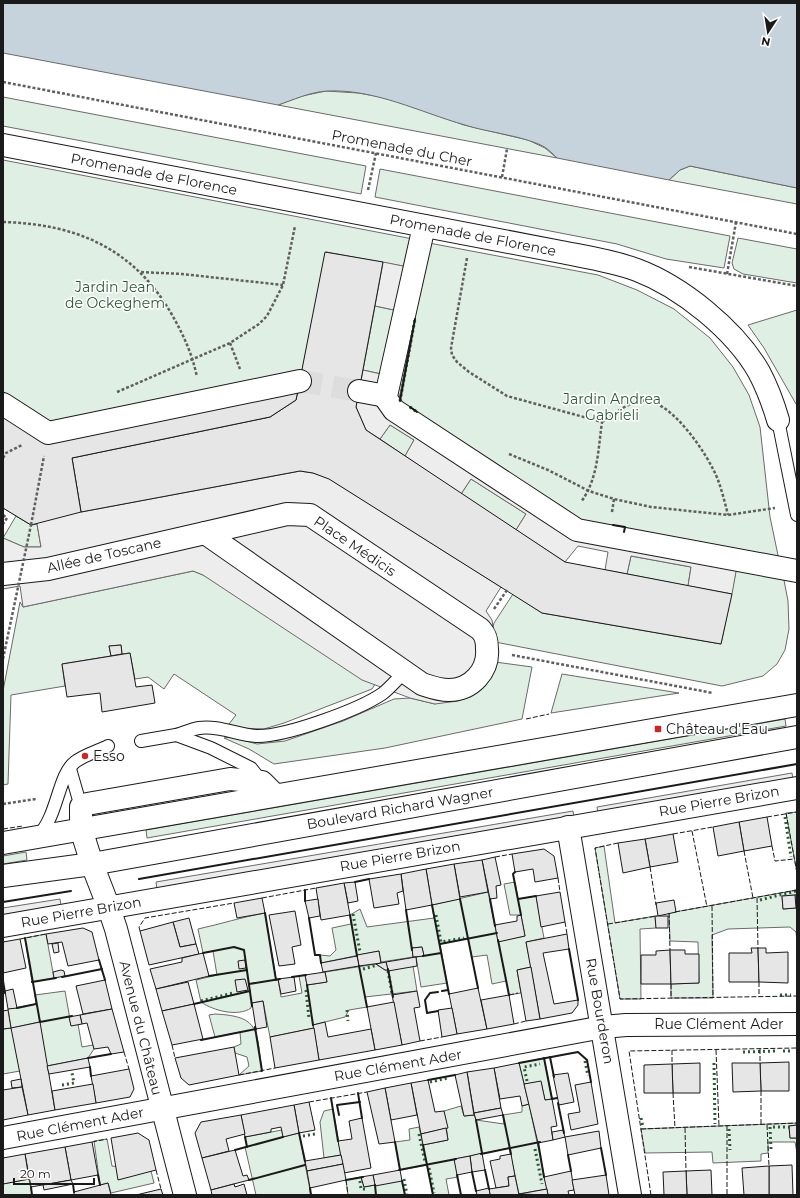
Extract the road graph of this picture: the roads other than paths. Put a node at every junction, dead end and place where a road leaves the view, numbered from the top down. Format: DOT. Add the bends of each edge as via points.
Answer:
graph roads {
  1 [pos="3,145"];
  2 [pos="424,226"];
  3 [pos="300,381"];
  4 [pos="359,391"];
  5 [pos="386,396"];
  6 [pos="3,404"];
  7 [pos="778,420"];
  8 [pos="796,510"];
  9 [pos="205,533"];
  10 [pos="797,572"];
  11 [pos="3,574"];
  12 [pos="404,673"];
  13 [pos="797,705"];
  14 [pos="176,735"];
  15 [pos="797,737"];
  16 [pos="141,741"];
  17 [pos="108,746"];
  18 [pos="70,769"];
  19 [pos="268,788"];
  20 [pos="797,788"];
  21 [pos="81,807"];
  22 [pos="568,827"];
  23 [pos="81,829"];
  24 [pos="38,836"];
  25 [pos="3,843"];
  26 [pos="92,864"];
  27 [pos="3,876"];
  28 [pos="109,908"];
  29 [pos="3,926"];
  30 [pos="797,1024"];
  31 [pos="603,1027"];
  32 [pos="162,1108"];
  33 [pos="3,1138"];
  34 [pos="185,1195"];
  35 [pos="630,1195"];
  1 -- 2 [label="street, Promenade de Florence"];
  2 -- 5 [label="street"];
  2 -- 7 [label="street, Promenade de Florence" via="561,252 636,270 661,281 688,298 741,347 758,371 770,395"];
  3 -- 6 [label="street" via="48,433"];
  4 -- 5 [label="street"];
  5 -- 10 [label="street" via="394,410 577,530"];
  7 -- 8 [label="lane, Promenade de Florence"];
  9 -- 11 [label="street, Allée de Toscane" via="48,569"];
  9 -- 12 [label="street, Place Médicis"];
  9 -- 12 [label="street, Place Médicis" via="287,514 310,515 485,634 488,655 485,665 480,675 462,687 450,690 436,689"];
  12 -- 14 [label="lane" via="384,693 359,707 329,719 270,736 210,728 199,728"];
  13 -- 19 [label="street"];
  14 -- 16 [label="lane"];
  14 -- 19 [label="lane" via="211,748 251,768"];
  15 -- 26 [label="street, Boulevard Richard Wagner"];
  17 -- 18 [label="lane" via="74,762"];
  18 -- 21 [label="lane"];
  18 -- 24 [label="lane" via="50,820"];
  19 -- 21 [label="street" via="230,779"];
  19 -- 23 [label="street"];
  20 -- 22 [label="street, Rue Pierre Brizon"];
  21 -- 23 [label="street, Avenue du Château"];
  22 -- 28 [label="street, Rue Pierre Brizon"];
  22 -- 31 [label="street, Rue Bourderon"];
  23 -- 24 [label="street"];
  23 -- 26 [label="street, Avenue du Château"];
  24 -- 25 [label="street"];
  26 -- 27 [label="street, Boulevard Richard Wagner"];
  26 -- 28 [label="street, Avenue du Château"];
  28 -- 29 [label="street, Rue Pierre Brizon"];
  28 -- 32 [label="street, Avenue du Château"];
  30 -- 31 [label="street, Rue Clément Ader"];
  31 -- 32 [label="street, Rue Clément Ader"];
  31 -- 35 [label="street, Rue Bourderon"];
  32 -- 33 [label="street, Rue Clément Ader"];
  32 -- 34 [label="street, Avenue du Château"];
}
